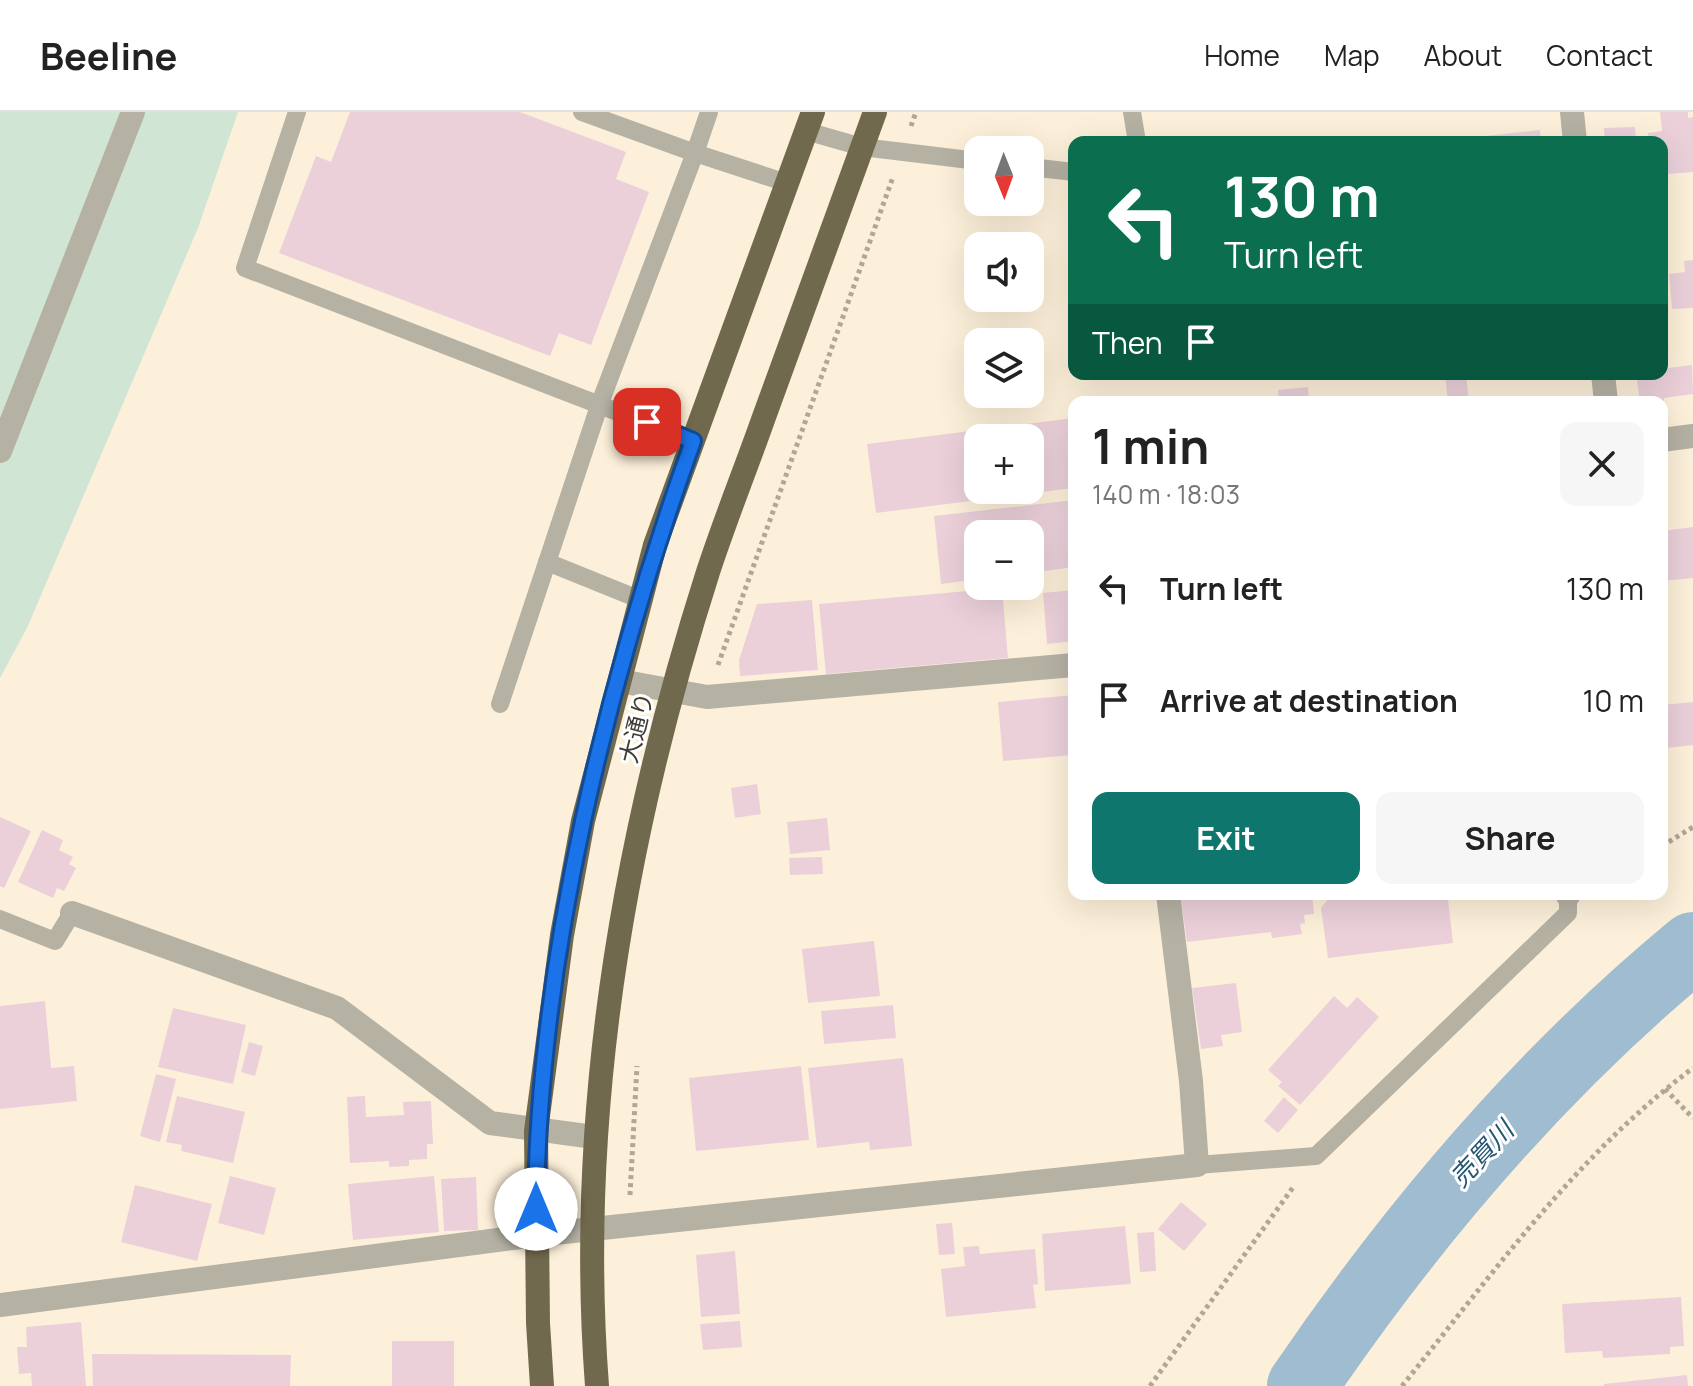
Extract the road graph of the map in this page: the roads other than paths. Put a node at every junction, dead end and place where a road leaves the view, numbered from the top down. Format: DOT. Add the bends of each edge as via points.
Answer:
graph roads {
  1 [pos="133,112"];
  2 [pos="297,112"];
  3 [pos="582,112"];
  4 [pos="709,112"];
  5 [pos="875,112"];
  6 [pos="1132,112"];
  7 [pos="1572,112"];
  8 [pos="810,121"];
  9 [pos="1136,136"];
  10 [pos="1574,136"];
  11 [pos="862,147"];
  12 [pos="695,153"];
  13 [pos="964,159"];
  14 [pos="1044,169"];
  15 [pos="1068,171"];
  16 [pos="787,183"];
  17 [pos="600,403"];
  18 [pos="1693,436"];
  19 [pos="1668,439"];
  20 [pos="693,441"];
  21 [pos="0,451"];
  22 [pos="547,562"];
  23 [pos="641,600"];
  24 [pos="1068,666"];
  25 [pos="620,681"];
  26 [pos="674,693"];
  27 [pos="500,704"];
  28 [pos="1169,900"];
  29 [pos="1569,900"];
  30 [pos="72,913"];
  31 [pos="0,919"];
  32 [pos="536,1131"];
  33 [pos="594,1137"];
  34 [pos="1197,1165"];
  35 [pos="592,1230"];
  36 [pos="536,1235"];
  37 [pos="0,1305"];
  38 [pos="542,1386"];
  39 [pos="597,1386"];
  1 -- 21 [label="street"];
  2 -- 17 [label="lane" via="245,268"];
  3 -- 12 [label="lane"];
  4 -- 12 [label="lane"];
  5 -- 11 [label="highway, 大通り"];
  6 -- 9 [label="lane"];
  7 -- 10 [label="street"];
  8 -- 11 [label="lane"];
  8 -- 16 [label="highway, 大通り"];
  11 -- 13 [label="lane"];
  11 -- 26 [label="highway, 大通り" via="708,572"];
  12 -- 16 [label="lane"];
  12 -- 17 [label="lane"];
  14 -- 15 [label="lane"];
  16 -- 20 [label="highway, 大通り"];
  17 -- 20 [label="lane"];
  17 -- 22 [label="lane"];
  18 -- 19 [label="street"];
  20 -- 23 [label="highway, 大通り"];
  22 -- 23 [label="lane"];
  22 -- 27 [label="lane"];
  23 -- 25 [label="highway, 大通り"];
  24 -- 26 [label="street" via="707,697"];
  25 -- 26 [label="street"];
  25 -- 32 [label="highway, 大通り" via="575,864"];
  26 -- 33 [label="highway, 大通り" via="613,961"];
  28 -- 34 [label="street"];
  29 -- 34 [label="lane" via="1568,913 1316,1156"];
  30 -- 31 [label="lane" via="55,941"];
  30 -- 32 [label="street" via="337,1008 490,1123"];
  32 -- 33 [label="street"];
  32 -- 36 [label="highway, 大通り"];
  33 -- 35 [label="highway, 大通り"];
  34 -- 35 [label="street"];
  35 -- 36 [label="street"];
  35 -- 39 [label="highway, 大通り"];
  36 -- 37 [label="street"];
  36 -- 38 [label="highway, 大通り"];
}
